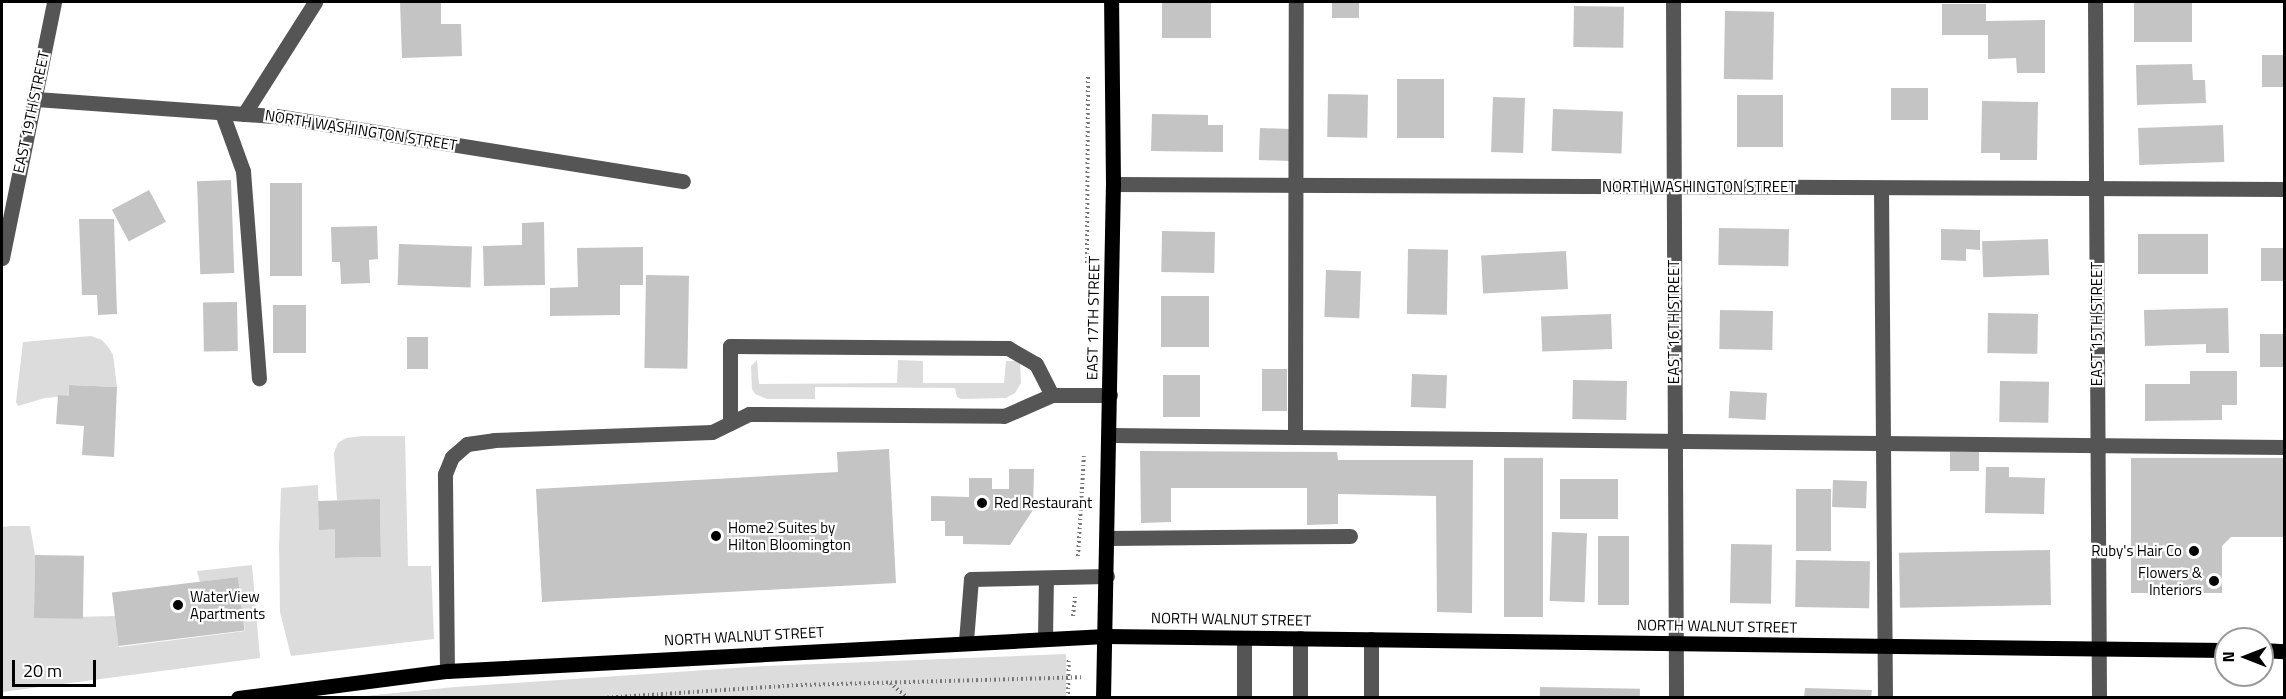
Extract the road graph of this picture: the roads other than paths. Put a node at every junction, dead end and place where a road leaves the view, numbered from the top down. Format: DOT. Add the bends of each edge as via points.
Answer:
graph roads {
  1 [pos="54,2"];
  2 [pos="315,2"];
  3 [pos="1112,2"];
  4 [pos="1296,2"];
  5 [pos="1673,2"];
  6 [pos="2095,2"];
  7 [pos="36,99"];
  8 [pos="222,113"];
  9 [pos="244,114"];
  10 [pos="683,181"];
  11 [pos="1113,184"];
  12 [pos="1295,185"];
  13 [pos="1673,188"];
  14 [pos="1881,188"];
  15 [pos="2096,189"];
  16 [pos="2284,189"];
  17 [pos="3,230"];
  18 [pos="2,258"];
  19 [pos="259,378"];
  20 [pos="1052,395"];
  21 [pos="1110,395"];
  22 [pos="730,423"];
  23 [pos="1109,435"];
  24 [pos="1295,437"];
  25 [pos="1674,442"];
  26 [pos="1881,443"];
  27 [pos="2097,444"];
  28 [pos="2284,447"];
  29 [pos="1350,536"];
  30 [pos="1107,538"];
  31 [pos="1107,576"];
  32 [pos="1046,578"];
  33 [pos="1106,636"];
  34 [pos="1244,638"];
  35 [pos="1300,638"];
  36 [pos="1045,639"];
  37 [pos="1371,639"];
  38 [pos="966,641"];
  39 [pos="1675,643"];
  40 [pos="1883,646"];
  41 [pos="2098,647"];
  42 [pos="2214,650"];
  43 [pos="447,671"];
  44 [pos="238,698"];
  45 [pos="1103,698"];
  46 [pos="1244,698"];
  47 [pos="1300,698"];
  48 [pos="1371,698"];
  49 [pos="1676,698"];
  50 [pos="1885,698"];
  51 [pos="2099,698"];
  1 -- 7 [label="street, EAST 19TH STREET"];
  2 -- 9 [label="street"];
  3 -- 11 [label="main road, EAST 17TH STREET"];
  4 -- 12 [label="street"];
  5 -- 13 [label="street, EAST 16TH STREET"];
  6 -- 15 [label="street, EAST 15TH STREET"];
  7 -- 8 [label="street, NORTH WASHINGTON STREET"];
  7 -- 17 [label="street, EAST 19TH STREET"];
  8 -- 9 [label="street, NORTH WASHINGTON STREET"];
  8 -- 19 [label="street" via="243,171"];
  9 -- 10 [label="street, NORTH WASHINGTON STREET"];
  11 -- 12 [label="street, NORTH WASHINGTON STREET"];
  11 -- 21 [label="main road, EAST 17TH STREET"];
  12 -- 13 [label="street, NORTH WASHINGTON STREET"];
  12 -- 24 [label="street"];
  13 -- 14 [label="street, NORTH WASHINGTON STREET"];
  13 -- 25 [label="street, EAST 16TH STREET"];
  14 -- 15 [label="street, NORTH WASHINGTON STREET"];
  14 -- 26 [label="street"];
  15 -- 16 [label="street, NORTH WASHINGTON STREET"];
  15 -- 27 [label="street, EAST 15TH STREET"];
  17 -- 18 [label="street, EAST 19TH STREET"];
  20 -- 21 [label="street"];
  20 -- 22 [label="street" via="1004,416 749,414"];
  20 -- 22 [label="street" via="1036,364 1008,348 730,346"];
  21 -- 23 [label="main road, EAST 17TH STREET"];
  22 -- 43 [label="street" via="712,432 494,440 467,444 452,457 445,474"];
  23 -- 24 [label="street"];
  23 -- 30 [label="main road, EAST 17TH STREET"];
  24 -- 25 [label="street"];
  25 -- 26 [label="street"];
  25 -- 39 [label="street, EAST 16TH STREET"];
  26 -- 27 [label="street"];
  26 -- 40 [label="street"];
  27 -- 28 [label="street"];
  27 -- 41 [label="street, EAST 15TH STREET"];
  29 -- 30 [label="street"];
  30 -- 31 [label="main road, EAST 17TH STREET"];
  31 -- 32 [label="street"];
  31 -- 33 [label="main road, EAST 17TH STREET"];
  32 -- 36 [label="street"];
  32 -- 38 [label="street" via="971,579"];
  33 -- 34 [label="main road, NORTH WALNUT STREET"];
  33 -- 36 [label="main road, NORTH WALNUT STREET"];
  33 -- 45 [label="main road, EAST 17TH STREET"];
  34 -- 35 [label="main road, NORTH WALNUT STREET"];
  34 -- 46 [label="street"];
  35 -- 37 [label="main road, NORTH WALNUT STREET"];
  35 -- 47 [label="street"];
  36 -- 38 [label="main road, NORTH WALNUT STREET"];
  37 -- 39 [label="main road, NORTH WALNUT STREET"];
  37 -- 48 [label="street"];
  38 -- 43 [label="main road, NORTH WALNUT STREET"];
  39 -- 40 [label="main road, NORTH WALNUT STREET"];
  39 -- 49 [label="street, EAST 16TH STREET"];
  40 -- 41 [label="main road, NORTH WALNUT STREET"];
  40 -- 50 [label="street"];
  41 -- 42 [label="main road, NORTH WALNUT STREET"];
  41 -- 51 [label="street, EAST 15TH STREET"];
  43 -- 44 [label="main road, NORTH WALNUT STREET"];
}
